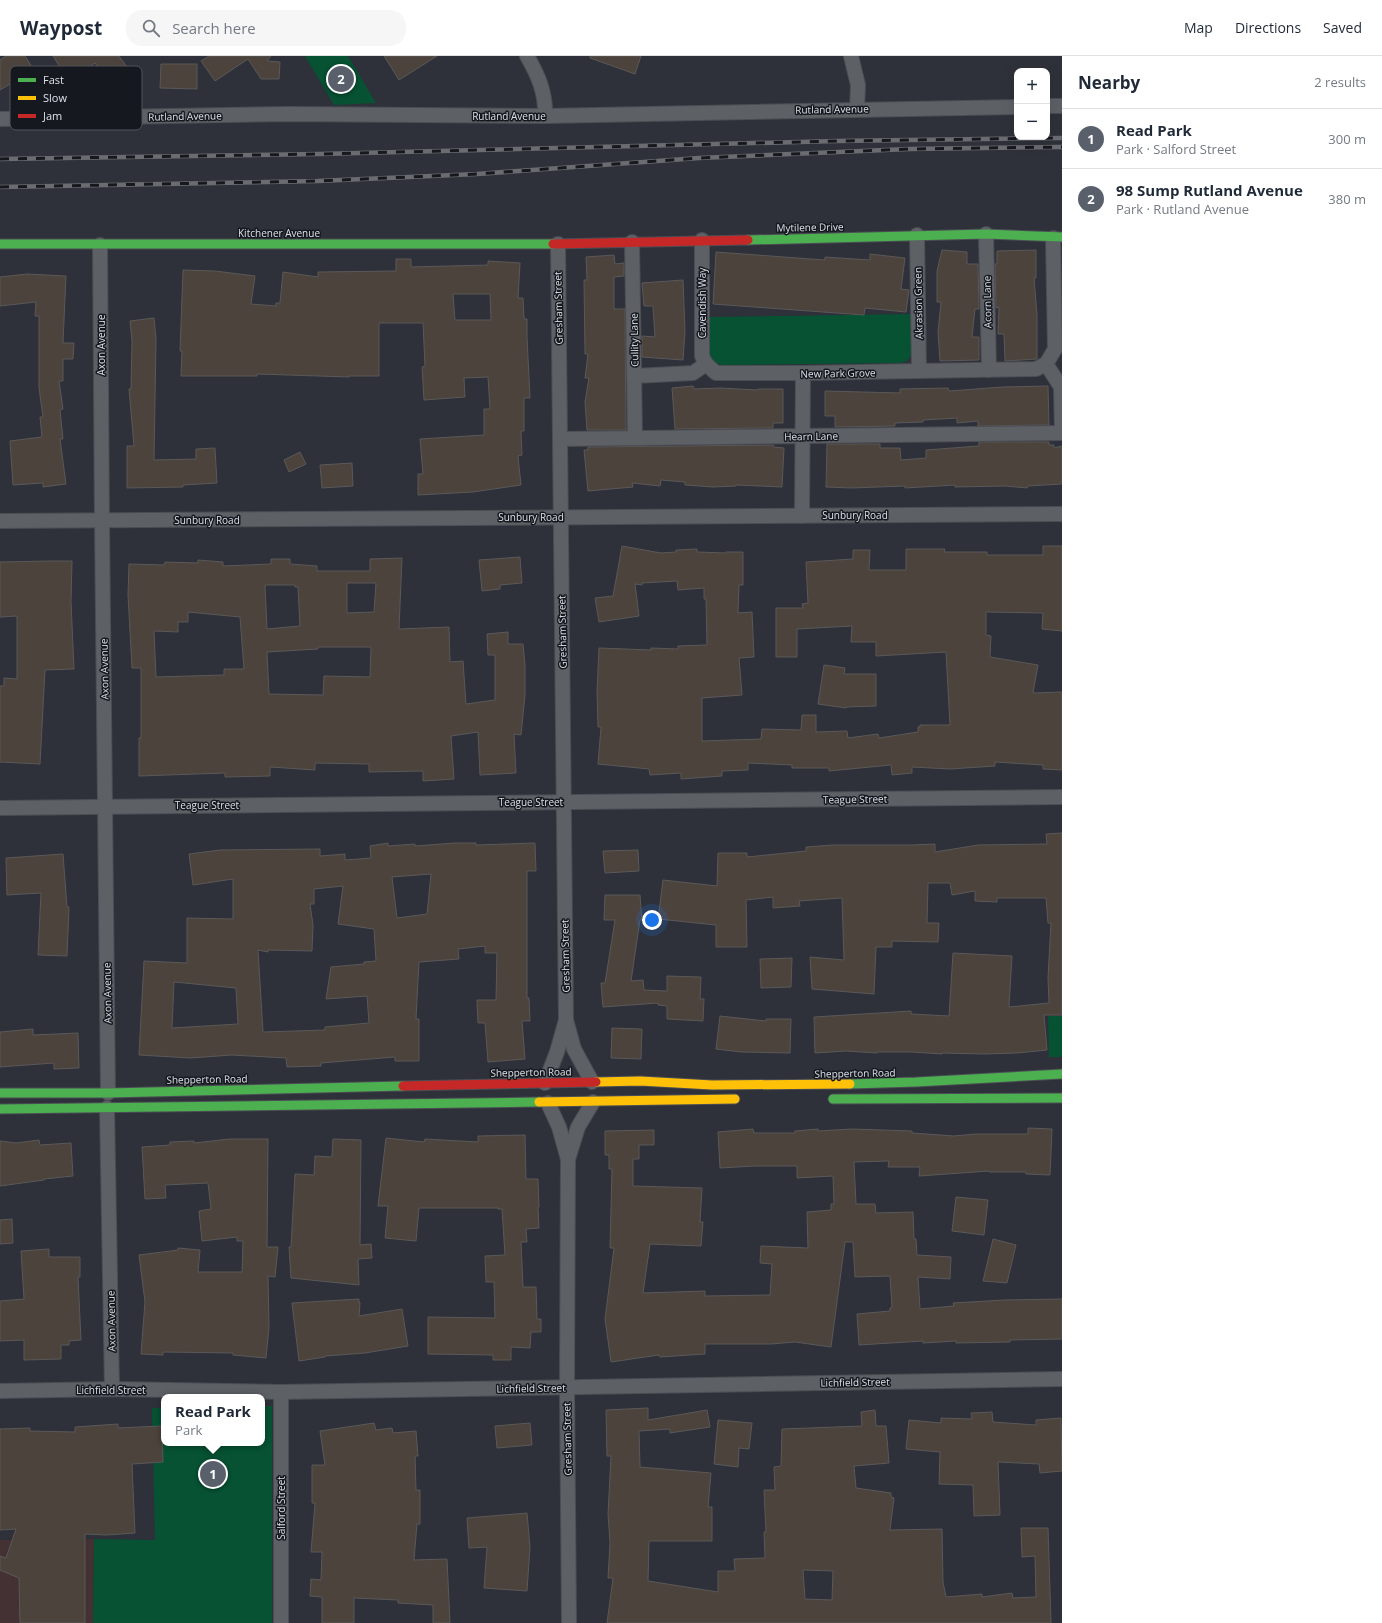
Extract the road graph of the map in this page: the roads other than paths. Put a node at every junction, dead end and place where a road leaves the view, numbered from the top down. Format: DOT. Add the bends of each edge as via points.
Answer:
graph roads {
  1 [pos="527,56"];
  2 [pos="851,56"];
  3 [pos="1050,106"];
  4 [pos="1062,106"];
  5 [pos="1014,107"];
  6 [pos="857,109"];
  7 [pos="545,116"];
  8 [pos="142,117"];
  9 [pos="0,119"];
  10 [pos="10,119"];
  11 [pos="986,234"];
  12 [pos="917,235"];
  13 [pos="1057,237"];
  14 [pos="702,240"];
  15 [pos="632,242"];
  16 [pos="0,244"];
  17 [pos="558,244"];
  18 [pos="100,245"];
  19 [pos="706,364"];
  20 [pos="1046,364"];
  21 [pos="989,370"];
  22 [pos="919,371"];
  23 [pos="803,373"];
  24 [pos="634,376"];
  25 [pos="1062,433"];
  26 [pos="803,436"];
  27 [pos="635,438"];
  28 [pos="560,439"];
  29 [pos="1062,514"];
  30 [pos="802,516"];
  31 [pos="560,517"];
  32 [pos="0,521"];
  33 [pos="102,521"];
  34 [pos="1062,797"];
  35 [pos="564,802"];
  36 [pos="105,806"];
  37 [pos="0,808"];
  38 [pos="566,1020"];
  39 [pos="1062,1074"];
  40 [pos="545,1082"];
  41 [pos="592,1082"];
  42 [pos="0,1093"];
  43 [pos="108,1093"];
  44 [pos="1062,1098"];
  45 [pos="741,1099"];
  46 [pos="820,1099"];
  47 [pos="593,1102"];
  48 [pos="548,1103"];
  49 [pos="107,1108"];
  50 [pos="0,1109"];
  51 [pos="568,1159"];
  52 [pos="1062,1379"];
  53 [pos="567,1387"];
  54 [pos="112,1389"];
  55 [pos="0,1391"];
  56 [pos="281,1392"];
  57 [pos="281,1623"];
  58 [pos="569,1623"];
  1 -- 7 [label="street" via="543,90"];
  2 -- 6 [label="street" via="858,85"];
  3 -- 4 [label="street"];
  5 -- 6 [label="street, Rutland Avenue"];
  6 -- 7 [label="street, Rutland Avenue"];
  7 -- 8 [label="street, Rutland Avenue" via="289,114"];
  9 -- 10 [label="street, Rutland Avenue"];
  11 -- 12 [label="main road, Mytilene Drive"];
  11 -- 13 [label="main road, Mytilene Drive"];
  11 -- 21 [label="street, Acorn Lane"];
  12 -- 14 [label="main road, Mytilene Drive"];
  12 -- 22 [label="street, Akrasion Green"];
  13 -- 20 [label="street" via="1055,349"];
  14 -- 15 [label="main road, Mytilene Drive"];
  14 -- 19 [label="street, Cavendish Way" via="702,356"];
  15 -- 17 [label="main road, Mytilene Drive"];
  15 -- 24 [label="street, Cullity Lane"];
  16 -- 18 [label="main road, Kitchener Avenue"];
  17 -- 18 [label="main road, Kitchener Avenue"];
  17 -- 28 [label="street, Gresham Street"];
  18 -- 33 [label="street, Axon Avenue"];
  19 -- 23 [label="street, New Park Grove" via="716,372"];
  19 -- 24 [label="street" via="693,373"];
  20 -- 21 [label="street, New Park Grove" via="1036,369"];
  20 -- 25 [label="street" via="1061,387"];
  21 -- 22 [label="street, New Park Grove"];
  22 -- 23 [label="street, New Park Grove"];
  23 -- 26 [label="street"];
  24 -- 27 [label="street, Cullity Lane"];
  25 -- 26 [label="street, Hearn Lane"];
  26 -- 27 [label="street, Hearn Lane"];
  26 -- 30 [label="street"];
  27 -- 28 [label="street, Hearn Lane"];
  28 -- 31 [label="street, Gresham Street"];
  29 -- 30 [label="street, Sunbury Road"];
  30 -- 31 [label="street, Sunbury Road"];
  31 -- 33 [label="street, Sunbury Road"];
  31 -- 35 [label="street, Gresham Street"];
  32 -- 33 [label="street, Sunbury Road"];
  33 -- 36 [label="street, Axon Avenue"];
  34 -- 35 [label="street, Teague Street"];
  35 -- 36 [label="street, Teague Street"];
  35 -- 38 [label="street, Gresham Street"];
  36 -- 37 [label="street, Teague Street"];
  36 -- 43 [label="street, Axon Avenue"];
  38 -- 40 [label="street, Gresham Street"];
  38 -- 41 [label="street, Gresham Street" via="574,1050"];
  39 -- 41 [label="main road, Shepperton Road" via="916,1082 805,1084"];
  40 -- 41 [label="main road, Shepperton Road"];
  40 -- 43 [label="main road, Shepperton Road"];
  42 -- 43 [label="main road, Shepperton Road"];
  44 -- 46 [label="main road"];
  45 -- 47 [label="main road"];
  47 -- 48 [label="main road"];
  47 -- 51 [label="street, Gresham Street" via="578,1127"];
  48 -- 49 [label="main road"];
  48 -- 51 [label="street, Gresham Street" via="559,1127"];
  49 -- 50 [label="main road"];
  49 -- 54 [label="street, Axon Avenue"];
  51 -- 53 [label="street, Gresham Street"];
  52 -- 53 [label="street, Lichfield Street"];
  53 -- 56 [label="street, Lichfield Street"];
  53 -- 58 [label="street, Gresham Street"];
  54 -- 55 [label="street, Lichfield Street"];
  54 -- 56 [label="street, Lichfield Street"];
  56 -- 57 [label="street, Salford Street"];
}
